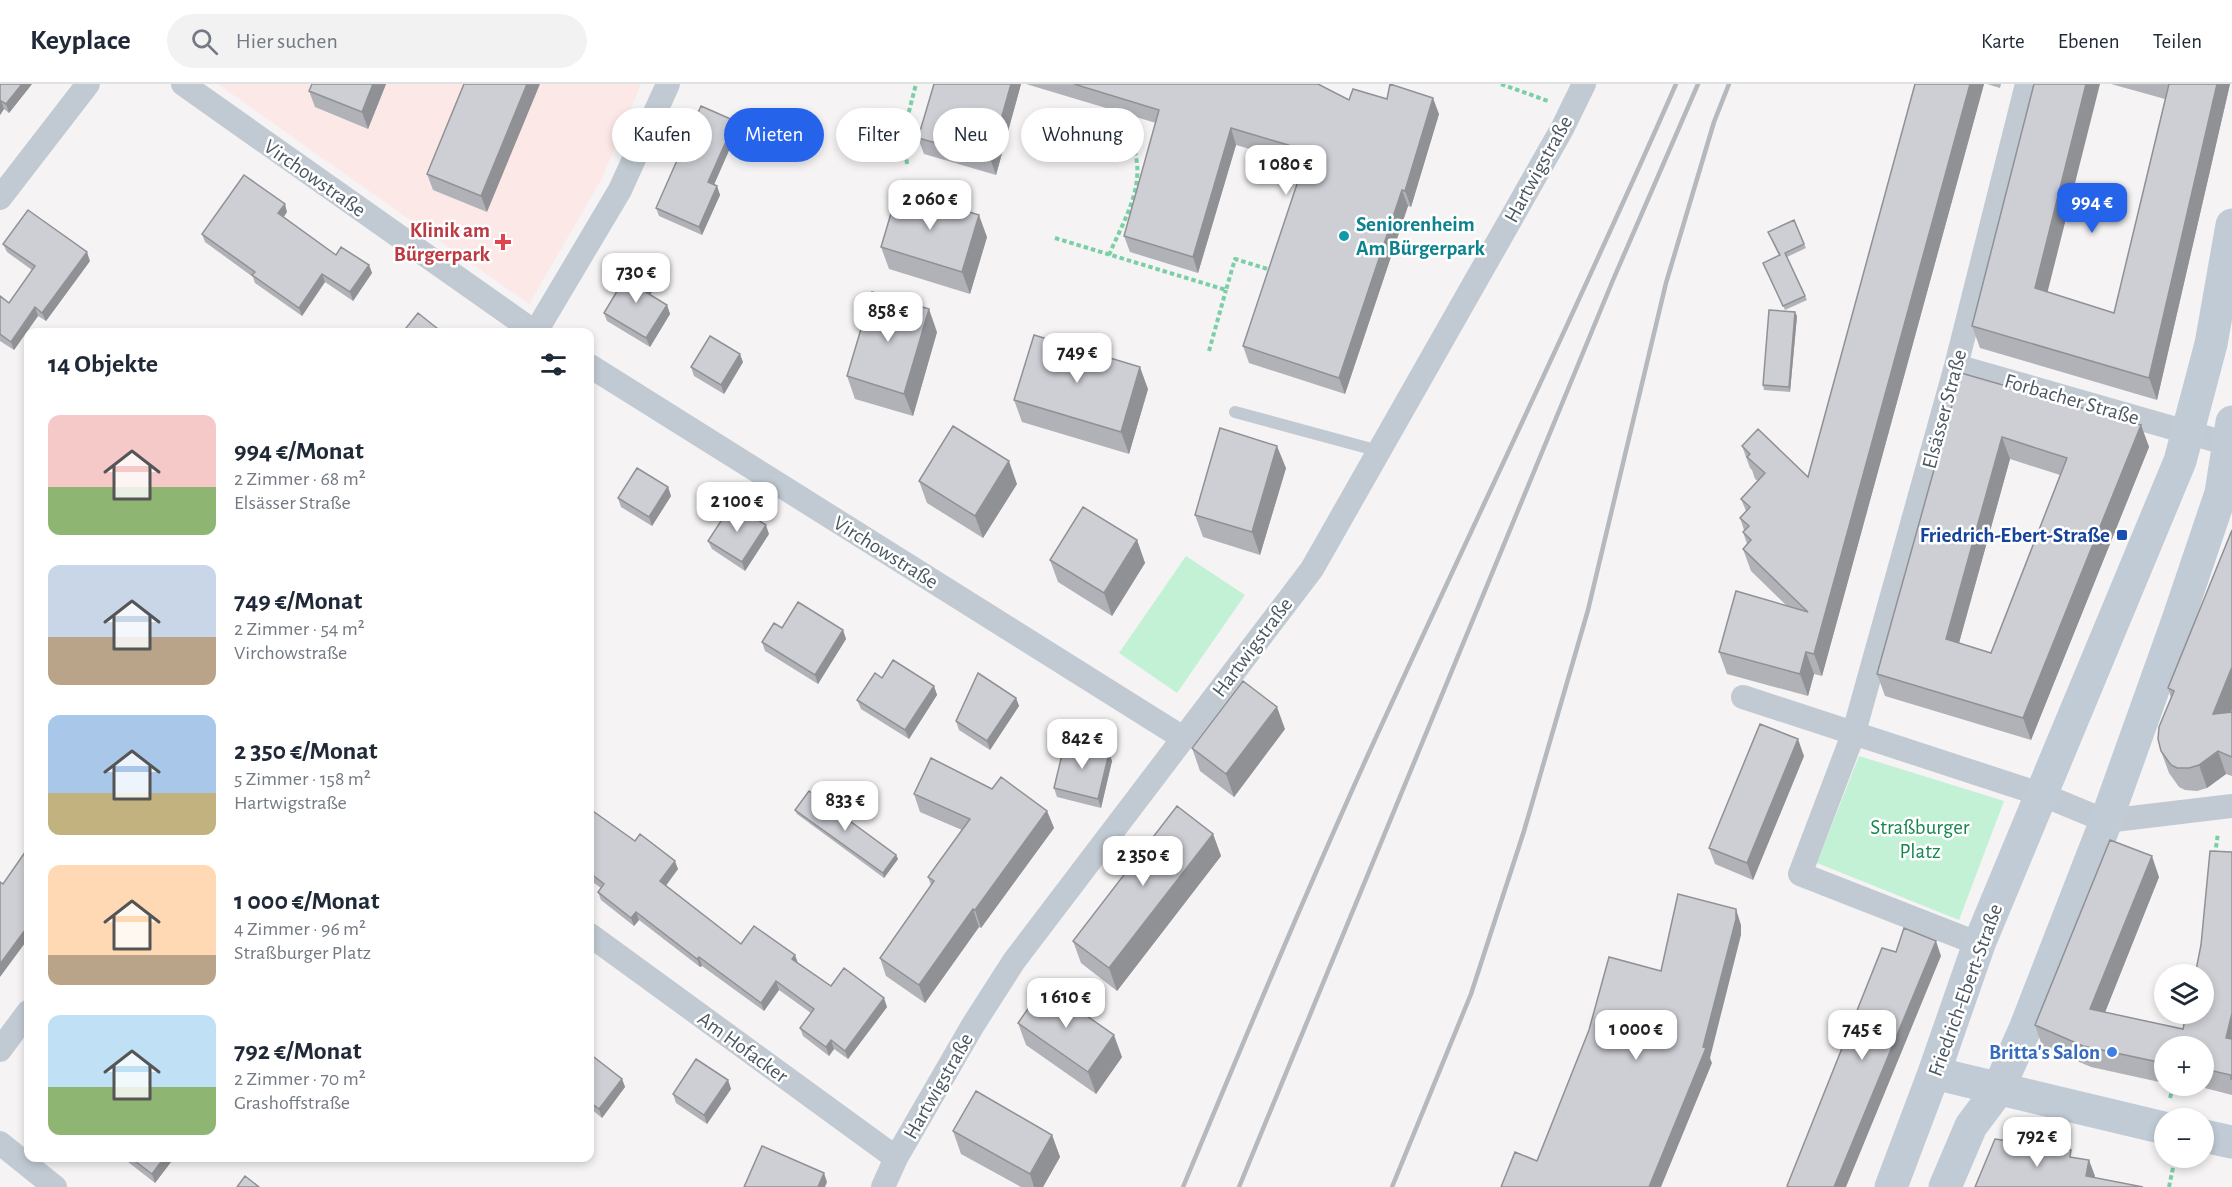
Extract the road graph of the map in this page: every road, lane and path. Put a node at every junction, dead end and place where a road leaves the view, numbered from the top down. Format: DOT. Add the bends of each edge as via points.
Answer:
graph roads {
  1 [pos="88,84"];
  2 [pos="183,84"];
  3 [pos="668,84"];
  4 [pos="916,84"];
  5 [pos="1501,84"];
  6 [pos="1584,84"];
  7 [pos="2027,84"];
  8 [pos="1571,110"];
  9 [pos="1137,162"];
  10 [pos="907,164"];
  11 [pos="0,198"];
  12 [pos="2232,225"];
  13 [pos="1054,238"];
  14 [pos="1109,255"];
  15 [pos="1279,273"];
  16 [pos="1226,290"];
  17 [pos="529,328"];
  18 [pos="539,328"];
  19 [pos="1209,351"];
  20 [pos="1956,366"];
  21 [pos="594,369"];
  22 [pos="1235,412"];
  23 [pos="2188,433"];
  24 [pos="2230,438"];
  25 [pos="1379,451"];
  26 [pos="1743,697"];
  27 [pos="1854,732"];
  28 [pos="1183,738"];
  29 [pos="2043,795"];
  30 [pos="2227,807"];
  31 [pos="2106,822"];
  32 [pos="2214,866"];
  33 [pos="594,938"];
  34 [pos="1979,944"];
  35 [pos="24,1017"];
  36 [pos="0,1050"];
  37 [pos="1934,1073"];
  38 [pos="1998,1090"];
  39 [pos="2154,1126"];
  40 [pos="2214,1138"];
  41 [pos="2232,1142"];
  42 [pos="0,1143"];
  43 [pos="896,1158"];
  44 [pos="2173,1168"];
  45 [pos="55,1187"];
  46 [pos="883,1187"];
  47 [pos="1891,1187"];
  48 [pos="1945,1187"];
  49 [pos="2169,1187"];
  1 -- 11 [label="street"];
  2 -- 17 [label="street, Virchowstraße"];
  3 -- 18 [label="street" via="620,190"];
  4 -- 10 [label="path" via="904,131"];
  5 -- 8 [label="path"];
  6 -- 8 [label="street, Hartwigstraße"];
  7 -- 20 [label="street, Elsässer Straße"];
  8 -- 25 [label="street, Hartwigstraße"];
  9 -- 14 [label="path" via="1138,179 1131,204"];
  12 -- 23 [label="main road, Friedrich-Ebert-Straße" via="2211,344"];
  13 -- 14 [label="path"];
  14 -- 16 [label="path"];
  15 -- 16 [label="path" via="1235,259"];
  16 -- 19 [label="path"];
  20 -- 23 [label="street, Forbacher Straße"];
  20 -- 27 [label="street, Elsässer Straße"];
  21 -- 28 [label="street, Virchowstraße"];
  22 -- 25 [label="lane"];
  23 -- 24 [label="street"];
  23 -- 29 [label="main road, Friedrich-Ebert-Straße"];
  24 -- 31 [label="main road" via="2221,493"];
  25 -- 28 [label="street, Hartwigstraße" via="1312,569"];
  26 -- 27 [label="street"];
  27 -- 29 [label="street"];
  27 -- 34 [label="street" via="1800,874"];
  28 -- 43 [label="street, Hartwigstraße" via="1014,961"];
  29 -- 31 [label="street"];
  29 -- 34 [label="main road, Friedrich-Ebert-Straße"];
  30 -- 31 [label="street"];
  30 -- 32 [label="path"];
  31 -- 38 [label="main road"];
  33 -- 43 [label="street, Am Hofacker"];
  34 -- 37 [label="main road, Friedrich-Ebert-Straße"];
  35 -- 36 [label="street"];
  37 -- 38 [label="main road"];
  37 -- 47 [label="main road, Friedrich-Ebert-Straße"];
  38 -- 39 [label="main road"];
  38 -- 48 [label="main road" via="1971,1126"];
  40 -- 41 [label="main road"];
  42 -- 45 [label="street"];
  43 -- 46 [label="street, Hartwigstraße"];
  44 -- 49 [label="path"];
}
